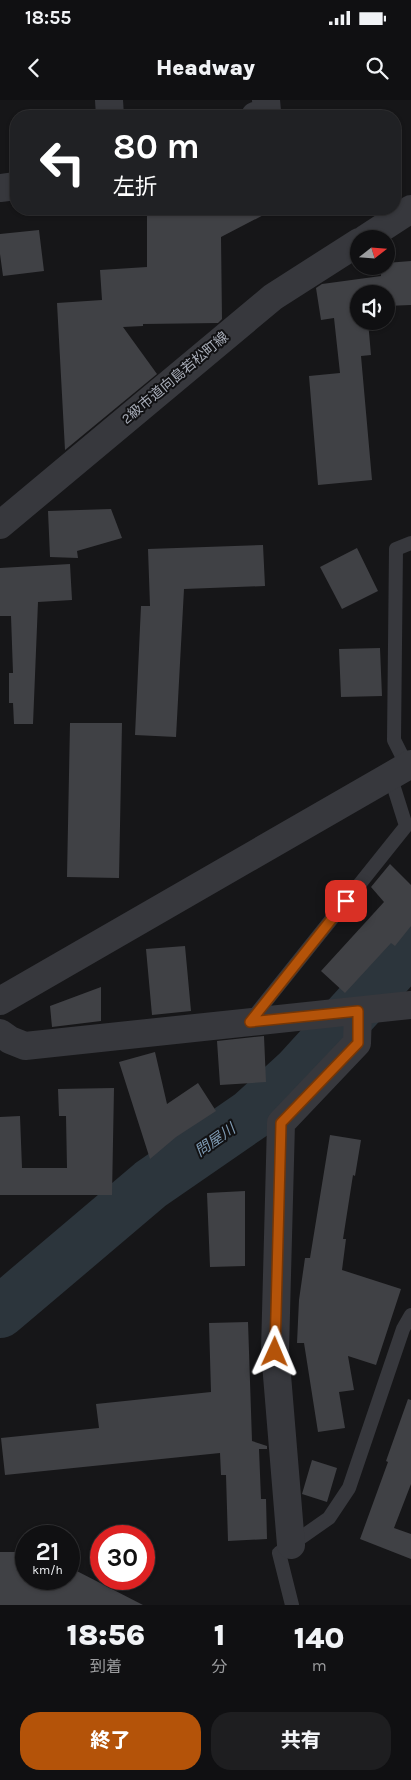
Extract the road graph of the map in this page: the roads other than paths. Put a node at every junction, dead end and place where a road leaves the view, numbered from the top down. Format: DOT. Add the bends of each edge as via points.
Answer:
graph roads {
  1 [pos="411,209"];
  2 [pos="379,230"];
  3 [pos="350,248"];
  4 [pos="0,525"];
  5 [pos="411,543"];
  6 [pos="403,768"];
  7 [pos="0,1002"];
  8 [pos="411,1005"];
  9 [pos="358,1011"];
  10 [pos="250,1022"];
  11 [pos="0,1033"];
  12 [pos="411,1315"];
  13 [pos="291,1545"];
  14 [pos="292,1605"];
  1 -- 2 [label="street"];
  3 -- 4 [label="street, 2級市道向島若松町線" via="273,297"];
  5 -- 6 [label="lane" via="396,549 394,740"];
  6 -- 7 [label="street"];
  6 -- 10 [label="lane" via="406,826"];
  8 -- 9 [label="street"];
  9 -- 10 [label="street"];
  9 -- 13 [label="street" via="358,1043 281,1123 275,1352"];
  10 -- 11 [label="street" via="25,1046"];
  12 -- 13 [label="lane" via="403,1329 349,1488 329,1518"];
  13 -- 14 [label="lane" via="279,1553"];
}
